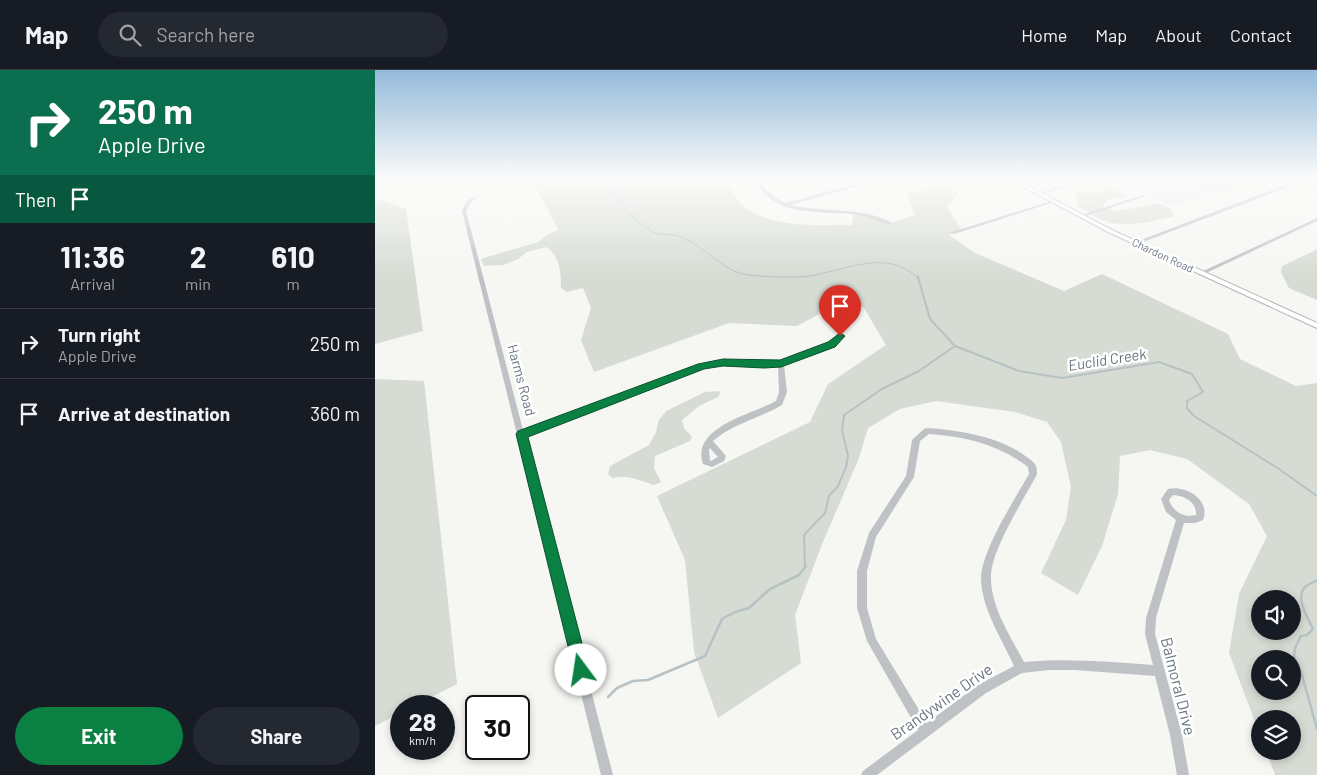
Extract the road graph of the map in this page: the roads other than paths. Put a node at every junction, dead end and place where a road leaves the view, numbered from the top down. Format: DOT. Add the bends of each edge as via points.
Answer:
graph roads {
  1 [pos="464,212"];
  2 [pos="830,212"];
  3 [pos="1021,212"];
  4 [pos="1073,212"];
  5 [pos="1094,212"];
  6 [pos="1219,212"];
  7 [pos="1081,216"];
  8 [pos="1317,219"];
  9 [pos="890,223"];
  10 [pos="952,233"];
  11 [pos="1137,243"];
  12 [pos="1202,273"];
  13 [pos="1317,326"];
  14 [pos="840,336"];
  15 [pos="781,364"];
  16 [pos="522,434"];
  17 [pos="709,442"];
  18 [pos="1181,518"];
  19 [pos="1021,668"];
  20 [pos="1160,671"];
  21 [pos="925,731"];
  22 [pos="607,775"];
  23 [pos="867,775"];
  24 [pos="1183,775"];
  1 -- 16 [label="street, Harms Road"];
  2 -- 9 [label="street" via="854,213"];
  3 -- 10 [label="street"];
  4 -- 7 [label="main road, Chardon Road"];
  5 -- 7 [label="street"];
  6 -- 11 [label="street"];
  7 -- 11 [label="main road, Chardon Road"];
  8 -- 12 [label="street"];
  11 -- 12 [label="main road, Chardon Road"];
  12 -- 13 [label="main road, Chardon Road"];
  14 -- 15 [label="street" via="832,344"];
  15 -- 16 [label="street" via="723,362 702,366"];
  15 -- 17 [label="street" via="783,392 779,402 726,426"];
  16 -- 22 [label="street, Harms Road"];
  18 -- 20 [label="street, Balmoral Drive" via="1151,618 1150,634"];
  19 -- 20 [label="street, Brandywine Drive" via="1075,665"];
  19 -- 21 [label="street, Brandywine Drive" via="982,689"];
  19 -- 21 [label="street" via="989,600 985,577 990,558 1033,474 1032,466 981,439 927,431 916,440 910,477 872,536 862,571 863,608 872,641"];
  20 -- 24 [label="street, Balmoral Drive"];
  21 -- 23 [label="street, Brandywine Drive"];
}
